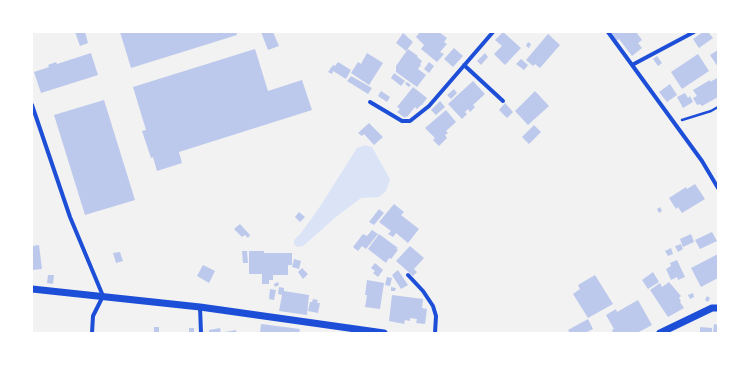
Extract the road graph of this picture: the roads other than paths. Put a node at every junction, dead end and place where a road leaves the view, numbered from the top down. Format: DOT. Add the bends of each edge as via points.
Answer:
graph roads {
  1 [pos="493,32"];
  2 [pos="608,32"];
  3 [pos="694,32"];
  4 [pos="464,65"];
  5 [pos="632,65"];
  6 [pos="504,101"];
  7 [pos="370,102"];
  8 [pos="32,104"];
  9 [pos="718,188"];
  10 [pos="408,275"];
  11 [pos="32,289"];
  12 [pos="103,296"];
  13 [pos="200,307"];
  14 [pos="718,308"];
  15 [pos="92,333"];
  16 [pos="201,333"];
  17 [pos="384,333"];
  18 [pos="435,333"];
  19 [pos="660,333"];
  1 -- 4 [label="street"];
  2 -- 5 [label="street"];
  3 -- 5 [label="street"];
  4 -- 6 [label="street"];
  4 -- 7 [label="street" via="429,106 410,121 402,122"];
  5 -- 9 [label="street" via="702,161"];
  8 -- 12 [label="street" via="70,217"];
  10 -- 18 [label="street" via="433,306 436,316"];
  11 -- 12 [label="street"];
  12 -- 13 [label="street"];
  12 -- 15 [label="street" via="93,316"];
  13 -- 16 [label="street"];
  13 -- 17 [label="street"];
  14 -- 19 [label="street" via="712,308"];
}
